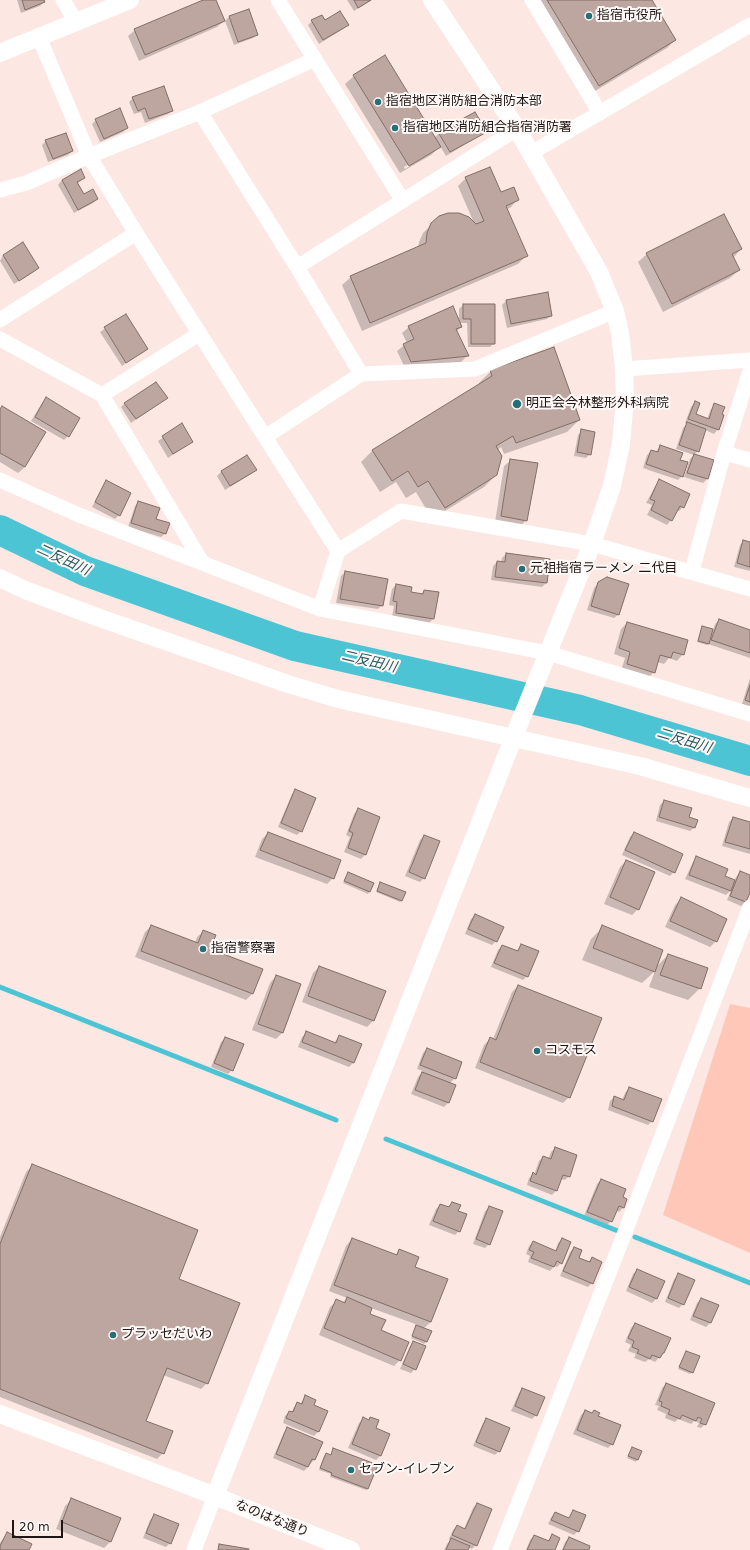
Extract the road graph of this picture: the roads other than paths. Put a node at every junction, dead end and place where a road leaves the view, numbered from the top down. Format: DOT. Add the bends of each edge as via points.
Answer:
graph roads {
  1 [pos="63,0"];
  2 [pos="130,0"];
  3 [pos="278,0"];
  4 [pos="432,0"];
  5 [pos="532,0"];
  6 [pos="76,22"];
  7 [pos="750,25"];
  8 [pos="39,36"];
  9 [pos="0,53"];
  10 [pos="315,59"];
  11 [pos="200,112"];
  12 [pos="600,112"];
  13 [pos="517,129"];
  14 [pos="531,153"];
  15 [pos="89,156"];
  16 [pos="0,190"];
  17 [pos="403,201"];
  18 [pos="136,233"];
  19 [pos="298,267"];
  20 [pos="615,311"];
  21 [pos="0,320"];
  22 [pos="199,334"];
  23 [pos="0,339"];
  24 [pos="750,360"];
  25 [pos="624,369"];
  26 [pos="750,372"];
  27 [pos="361,374"];
  28 [pos="102,395"];
  29 [pos="265,437"];
  30 [pos="724,453"];
  31 [pos="750,460"];
  32 [pos="0,480"];
  33 [pos="592,544"];
  34 [pos="338,551"];
  35 [pos="202,562"];
  36 [pos="692,572"];
  37 [pos="0,578"];
  38 [pos="750,589"];
  39 [pos="320,609"];
  40 [pos="545,660"];
  41 [pos="750,714"];
  42 [pos="513,739"];
  43 [pos="750,798"];
  44 [pos="750,907"];
  45 [pos="0,1414"];
  46 [pos="215,1496"];
  47 [pos="194,1550"];
  48 [pos="351,1550"];
  49 [pos="500,1550"];
  1 -- 6 [label="street"];
  2 -- 6 [label="street"];
  3 -- 10 [label="street"];
  4 -- 13 [label="street"];
  5 -- 12 [label="street"];
  6 -- 8 [label="street"];
  7 -- 12 [label="street"];
  8 -- 9 [label="street"];
  8 -- 15 [label="street"];
  10 -- 11 [label="street"];
  10 -- 17 [label="street"];
  11 -- 15 [label="street"];
  11 -- 19 [label="street"];
  12 -- 14 [label="street"];
  13 -- 14 [label="street"];
  13 -- 17 [label="street"];
  14 -- 20 [label="street" via="599,272"];
  15 -- 16 [label="street" via="26,183"];
  15 -- 18 [label="street"];
  17 -- 19 [label="street"];
  18 -- 21 [label="street"];
  18 -- 22 [label="street"];
  19 -- 27 [label="street"];
  20 -- 25 [label="street"];
  20 -- 27 [label="street" via="475,369"];
  22 -- 28 [label="street"];
  22 -- 29 [label="street"];
  23 -- 28 [label="street"];
  24 -- 25 [label="street"];
  25 -- 33 [label="street" via="625,398 621,444 612,486"];
  26 -- 30 [label="street"];
  27 -- 29 [label="street"];
  28 -- 35 [label="street"];
  29 -- 34 [label="street"];
  30 -- 31 [label="street"];
  30 -- 36 [label="street"];
  32 -- 35 [label="street" via="79,515"];
  33 -- 34 [label="street" via="401,511"];
  33 -- 36 [label="street"];
  33 -- 40 [label="street"];
  34 -- 39 [label="street"];
  35 -- 39 [label="street"];
  36 -- 38 [label="street"];
  37 -- 42 [label="street" via="90,614 338,700"];
  39 -- 40 [label="street"];
  40 -- 41 [label="street"];
  40 -- 42 [label="street"];
  42 -- 43 [label="street" via="640,766"];
  42 -- 46 [label="street"];
  44 -- 49 [label="street"];
  45 -- 46 [label="street, なのはな通り"];
  46 -- 47 [label="street"];
  46 -- 48 [label="street, なのはな通り"];
}
